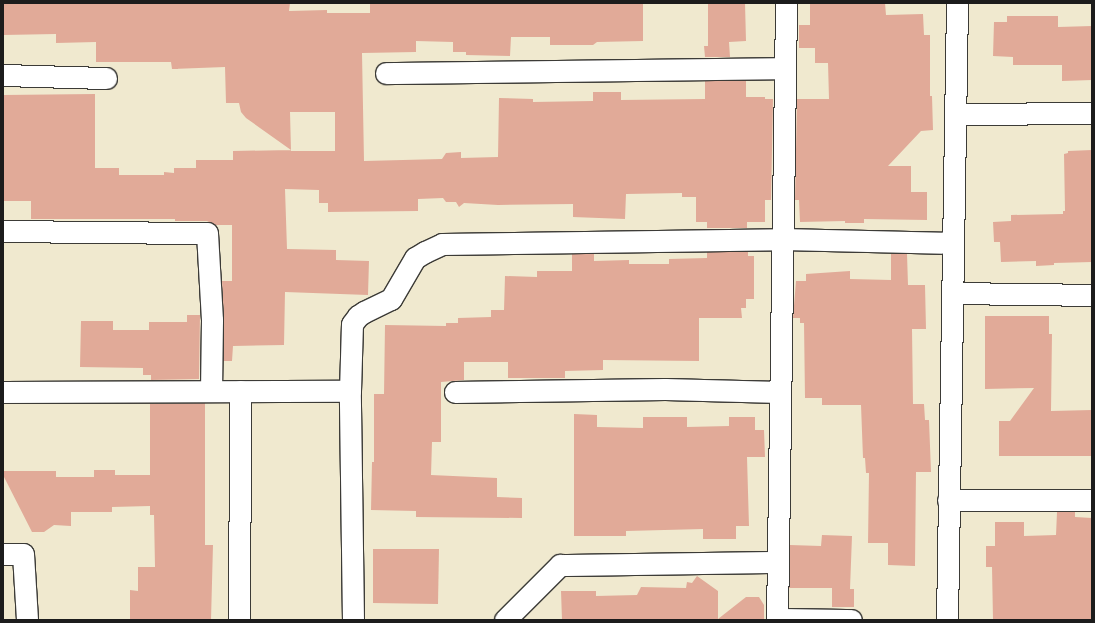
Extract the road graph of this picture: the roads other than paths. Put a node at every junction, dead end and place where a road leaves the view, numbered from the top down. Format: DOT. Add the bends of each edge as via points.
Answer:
graph roads {
  1 [pos="786,3"];
  2 [pos="957,3"];
  3 [pos="785,68"];
  4 [pos="386,73"];
  5 [pos="3,75"];
  6 [pos="106,78"];
  7 [pos="1092,113"];
  8 [pos="956,114"];
  9 [pos="3,232"];
  10 [pos="782,239"];
  11 [pos="954,243"];
  12 [pos="954,293"];
  13 [pos="1092,295"];
  14 [pos="211,390"];
  15 [pos="240,391"];
  16 [pos="350,391"];
  17 [pos="3,392"];
  18 [pos="455,392"];
  19 [pos="780,392"];
  20 [pos="948,500"];
  21 [pos="1092,500"];
  22 [pos="3,554"];
  23 [pos="777,562"];
  24 [pos="27,620"];
  25 [pos="239,620"];
  26 [pos="353,620"];
  27 [pos="505,620"];
  28 [pos="777,620"];
  29 [pos="851,620"];
  30 [pos="947,620"];
  1 -- 3 [label="street"];
  2 -- 8 [label="street"];
  3 -- 4 [label="street"];
  3 -- 10 [label="street"];
  5 -- 6 [label="street"];
  7 -- 8 [label="street"];
  8 -- 11 [label="street"];
  9 -- 14 [label="street" via="207,233 212,320"];
  10 -- 11 [label="street"];
  10 -- 16 [label="street" via="442,244 415,258 391,300 364,312 352,324"];
  10 -- 19 [label="street"];
  11 -- 12 [label="street"];
  12 -- 13 [label="street"];
  12 -- 20 [label="street"];
  14 -- 15 [label="street"];
  14 -- 17 [label="street"];
  15 -- 16 [label="street"];
  15 -- 25 [label="street"];
  16 -- 26 [label="street"];
  18 -- 19 [label="street" via="665,389"];
  19 -- 23 [label="street"];
  20 -- 21 [label="street"];
  20 -- 30 [label="street"];
  22 -- 24 [label="street" via="23,554"];
  23 -- 27 [label="street" via="560,565"];
  23 -- 28 [label="street"];
  28 -- 29 [label="street"];
}
